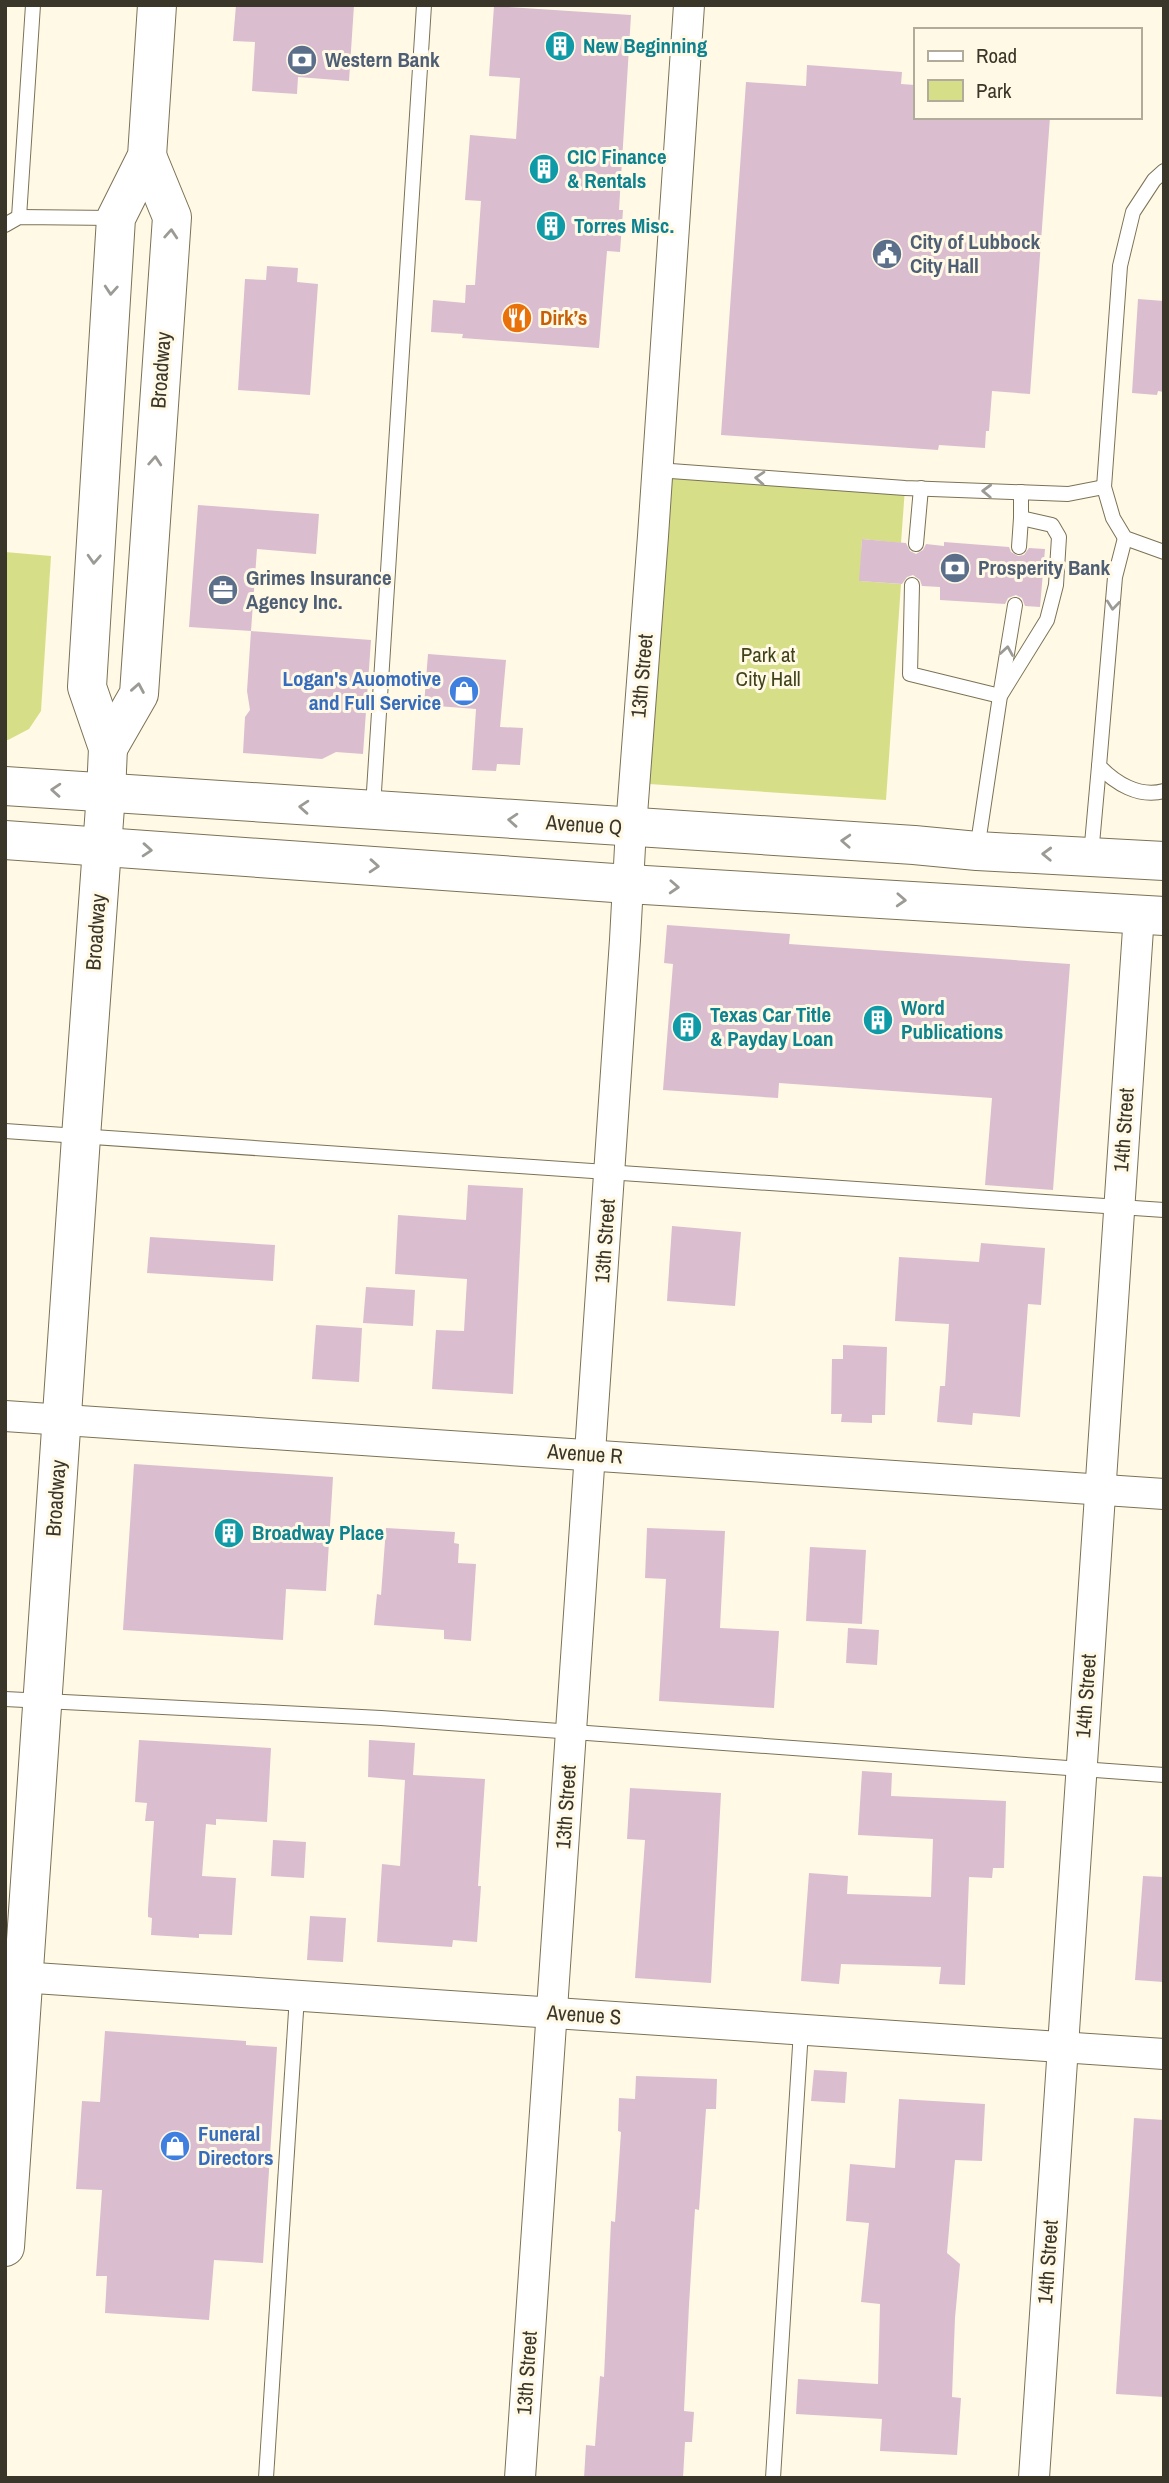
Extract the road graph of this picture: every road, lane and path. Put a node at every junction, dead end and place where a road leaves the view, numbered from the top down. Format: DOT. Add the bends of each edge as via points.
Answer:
graph roads {
  1 [pos="33,5"];
  2 [pos="157,5"];
  3 [pos="424,5"];
  4 [pos="689,5"];
  5 [pos="147,156"];
  6 [pos="1164,171"];
  7 [pos="19,217"];
  8 [pos="116,218"];
  9 [pos="5,225"];
  10 [pos="657,470"];
  11 [pos="921,488"];
  12 [pos="1104,488"];
  13 [pos="1021,492"];
  14 [pos="1021,518"];
  15 [pos="1125,538"];
  16 [pos="916,544"];
  17 [pos="1018,547"];
  18 [pos="1164,552"];
  19 [pos="912,585"];
  20 [pos="1014,605"];
  21 [pos="1000,696"];
  22 [pos="108,748"];
  23 [pos="1099,766"];
  24 [pos="5,786"];
  25 [pos="1164,791"];
  26 [pos="106,793"];
  27 [pos="372,811"];
  28 [pos="631,828"];
  29 [pos="5,841"];
  30 [pos="102,847"];
  31 [pos="977,852"];
  32 [pos="1091,856"];
  33 [pos="1164,861"];
  34 [pos="628,884"];
  35 [pos="1151,915"];
  36 [pos="5,1131"];
  37 [pos="81,1137"];
  38 [pos="609,1173"];
  39 [pos="1119,1208"];
  40 [pos="1164,1210"];
  41 [pos="5,1416"];
  42 [pos="61,1420"];
  43 [pos="590,1455"];
  44 [pos="1100,1489"];
  45 [pos="1164,1494"];
  46 [pos="5,1699"];
  47 [pos="43,1702"];
  48 [pos="571,1731"];
  49 [pos="1081,1769"];
  50 [pos="1164,1774"];
  51 [pos="14,1977"];
  52 [pos="297,1996"];
  53 [pos="552,2013"];
  54 [pos="801,2030"];
  55 [pos="1062,2047"];
  56 [pos="1164,2054"];
  57 [pos="5,2247"];
  58 [pos="265,2478"];
  59 [pos="520,2478"];
  60 [pos="773,2478"];
  61 [pos="1034,2478"];
  1 -- 7 [label="lane"];
  2 -- 5 [label="main road, Broadway"];
  3 -- 27 [label="lane"];
  4 -- 10 [label="street, 13th Street"];
  5 -- 8 [label="main road, Broadway"];
  22 -- 5 [label="main road, Broadway, one-way" via="139,694 172,217"];
  6 -- 12 [label="lane" via="1133,212 1120,266"];
  7 -- 8 [label="lane"];
  7 -- 9 [label="lane"];
  8 -- 22 [label="main road, Broadway, one-way" via="87,687"];
  11 -- 10 [label="lane, one-way"];
  10 -- 28 [label="street, 13th Street"];
  13 -- 11 [label="lane, one-way"];
  11 -- 16 [label="lane"];
  12 -- 13 [label="lane" via="1068,494"];
  12 -- 15 [label="lane"];
  13 -- 14 [label="lane"];
  14 -- 17 [label="lane"];
  14 -- 21 [label="lane" via="1052,525 1059,537 1056,585 1047,621"];
  15 -- 18 [label="lane"];
  15 -- 23 [label="lane, one-way" via="1115,577"];
  19 -- 21 [label="lane" via="909,674"];
  21 -- 20 [label="lane, one-way"];
  21 -- 31 [label="lane"];
  22 -- 26 [label="main road, Broadway"];
  23 -- 25 [label="lane" via="1112,780 1134,790"];
  23 -- 32 [label="lane"];
  26 -- 24 [label="main road, Avenue Q, one-way"];
  27 -- 26 [label="main road, Avenue Q, one-way"];
  26 -- 30 [label="main road, Broadway"];
  28 -- 27 [label="main road, Avenue Q, one-way"];
  31 -- 28 [label="main road, Avenue Q, one-way"];
  28 -- 34 [label="street, 13th Street"];
  29 -- 30 [label="main road"];
  30 -- 34 [label="main road, one-way"];
  30 -- 37 [label="main road, Broadway"];
  32 -- 31 [label="main road, Avenue Q, one-way"];
  32 -- 33 [label="main road, Avenue Q"];
  34 -- 35 [label="main road, one-way"];
  34 -- 38 [label="street, 13th Street"];
  35 -- 39 [label="street, 14th Street"];
  36 -- 37 [label="lane"];
  37 -- 38 [label="lane"];
  37 -- 42 [label="main road, Broadway"];
  38 -- 39 [label="lane"];
  38 -- 43 [label="street, 13th Street"];
  39 -- 40 [label="lane"];
  39 -- 44 [label="street, 14th Street"];
  41 -- 42 [label="street, Avenue R"];
  42 -- 43 [label="street, Avenue R"];
  42 -- 47 [label="main road, Broadway"];
  43 -- 44 [label="street, Avenue R"];
  43 -- 48 [label="street, 13th Street"];
  44 -- 45 [label="street, Avenue R"];
  44 -- 49 [label="street, 14th Street"];
  46 -- 47 [label="lane"];
  47 -- 48 [label="lane"];
  47 -- 51 [label="main road, Broadway"];
  48 -- 49 [label="lane"];
  48 -- 53 [label="street, 13th Street"];
  49 -- 50 [label="lane"];
  49 -- 55 [label="street, 14th Street"];
  51 -- 52 [label="street, Avenue S"];
  51 -- 57 [label="main road, Broadway"];
  52 -- 53 [label="street, Avenue S"];
  52 -- 58 [label="lane"];
  53 -- 54 [label="street, Avenue S"];
  53 -- 59 [label="street, 13th Street"];
  54 -- 55 [label="street, Avenue S"];
  54 -- 60 [label="lane"];
  55 -- 56 [label="street, Avenue S"];
  55 -- 61 [label="street, 14th Street"];
}
